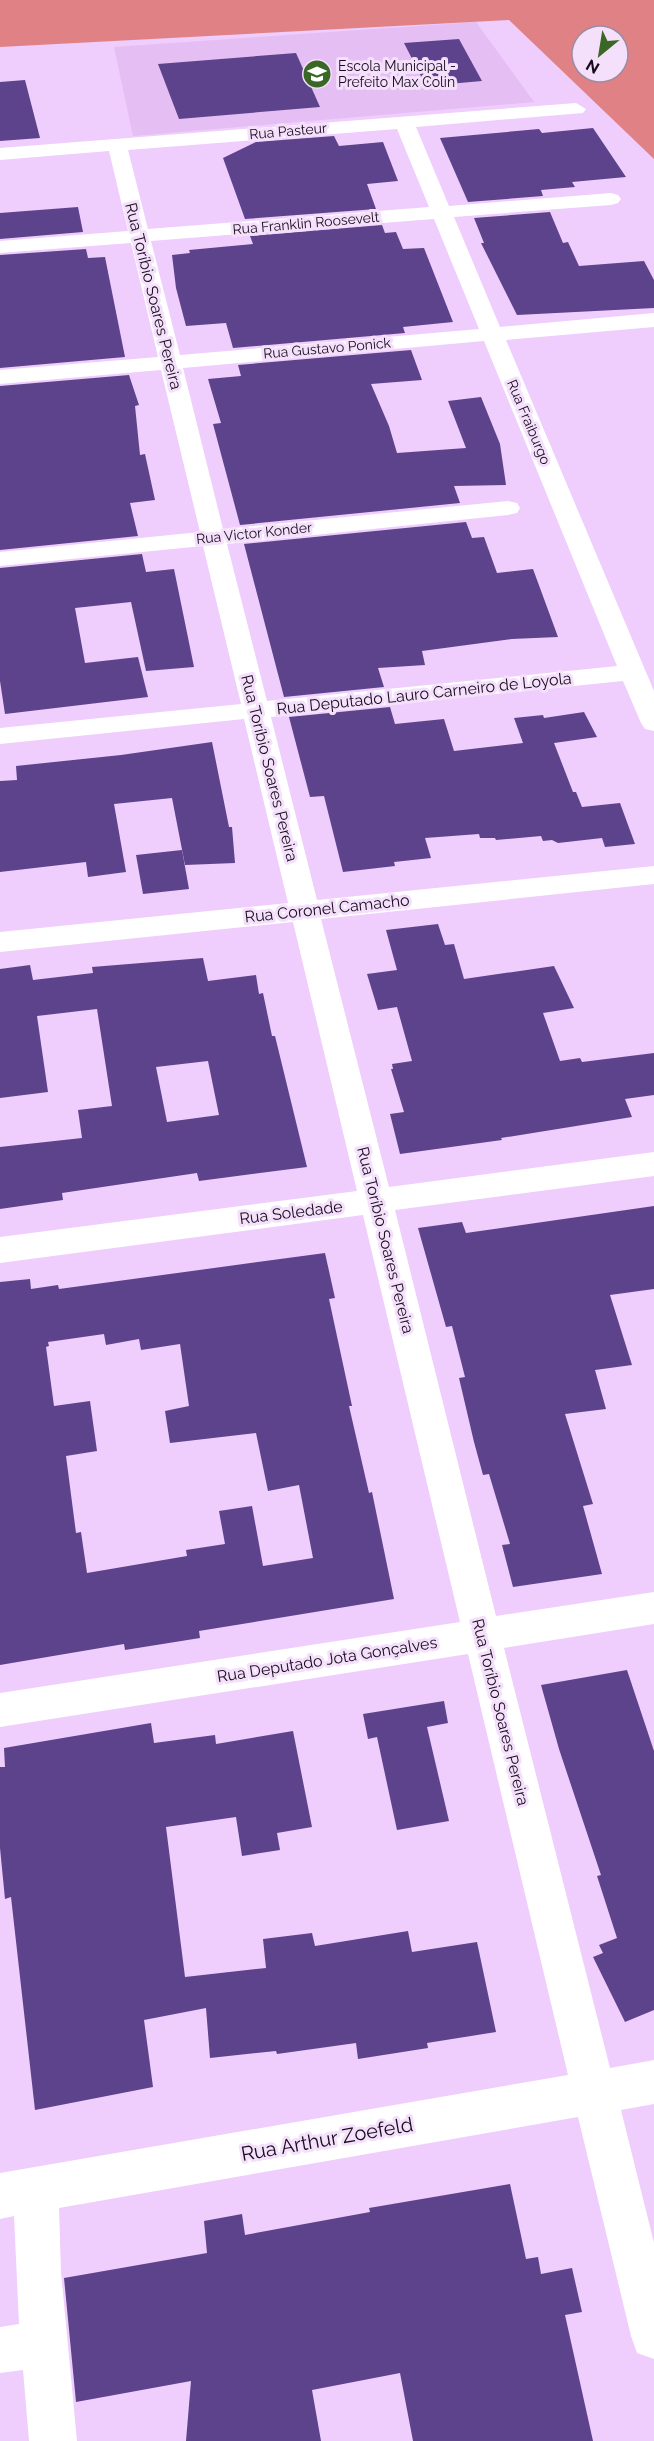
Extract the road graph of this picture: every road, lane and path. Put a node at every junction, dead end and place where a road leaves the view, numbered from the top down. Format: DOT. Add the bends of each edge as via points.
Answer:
graph roads {
  1 [pos="576,109"];
  2 [pos="404,122"];
  3 [pos="117,145"];
  4 [pos="0,154"];
  5 [pos="611,199"];
  6 [pos="441,212"];
  7 [pos="140,236"];
  8 [pos="0,247"];
  9 [pos="654,320"];
  10 [pos="492,334"];
  11 [pos="170,362"];
  12 [pos="0,377"];
  13 [pos="508,507"];
  14 [pos="213,537"];
  15 [pos="0,559"];
  16 [pos="633,672"];
  17 [pos="256,711"];
  18 [pos="654,723"];
  19 [pos="0,736"];
  20 [pos="654,875"];
  21 [pos="305,910"];
  22 [pos="0,942"];
  23 [pos="654,1164"];
  24 [pos="376,1200"];
  25 [pos="0,1250"];
  26 [pos="654,1608"];
  27 [pos="482,1635"];
  28 [pos="0,1710"];
  29 [pos="654,2082"];
  30 [pos="594,2092"];
  31 [pos="18,2193"];
  32 [pos="654,2336"];
  33 [pos="45,2343"];
  34 [pos="0,2350"];
  35 [pos="53,2441"];
  1 -- 2 [label="street, Rua Pasteur"];
  2 -- 3 [label="street, Rua Pasteur"];
  2 -- 6 [label="street, Rua Fraiburgo"];
  3 -- 4 [label="street, Rua Pasteur"];
  3 -- 7 [label="street, Rua Toríbio Soares Pereira"];
  5 -- 6 [label="street, Rua Franklin Roosevelt"];
  6 -- 7 [label="street, Rua Franklin Roosevelt"];
  6 -- 10 [label="street, Rua Fraiburgo"];
  7 -- 8 [label="street, Rua Franklin Roosevelt"];
  7 -- 11 [label="street, Rua Toríbio Soares Pereira"];
  9 -- 10 [label="street, Rua Gustavo Ponick"];
  10 -- 11 [label="street, Rua Gustavo Ponick"];
  10 -- 16 [label="street, Rua Fraiburgo"];
  11 -- 12 [label="street, Rua Gustavo Ponick"];
  11 -- 14 [label="street, Rua Toríbio Soares Pereira"];
  13 -- 14 [label="street, Rua Victor Konder"];
  14 -- 15 [label="street, Rua Victor Konder"];
  14 -- 17 [label="street, Rua Toríbio Soares Pereira"];
  16 -- 17 [label="street, Rua Deputado Lauro Carneiro de Loyola"];
  16 -- 18 [label="street, Rua Fraiburgo"];
  17 -- 19 [label="street, Rua Deputado Lauro Carneiro de Loyola"];
  17 -- 21 [label="street, Rua Toríbio Soares Pereira"];
  20 -- 21 [label="street, Rua Coronel Camacho"];
  21 -- 22 [label="street, Rua Coronel Camacho"];
  21 -- 24 [label="street, Rua Toríbio Soares Pereira"];
  23 -- 24 [label="street, Rua Soledade"];
  24 -- 25 [label="street, Rua Soledade"];
  24 -- 27 [label="street, Rua Toríbio Soares Pereira"];
  26 -- 27 [label="street, Rua Deputado Jota Gonçalves"];
  27 -- 28 [label="street, Rua Deputado Jota Gonçalves"];
  27 -- 30 [label="street, Rua Toríbio Soares Pereira"];
  29 -- 30 [label="street, Rua Arthur Zoefeld"];
  30 -- 31 [label="street, Rua Arthur Zoefeld"];
  30 -- 32 [label="street, Rua Toríbio Soares Pereira"];
  31 -- 33 [label="street" via="38,2272"];
  33 -- 34 [label="street"];
  33 -- 35 [label="street"];
}
